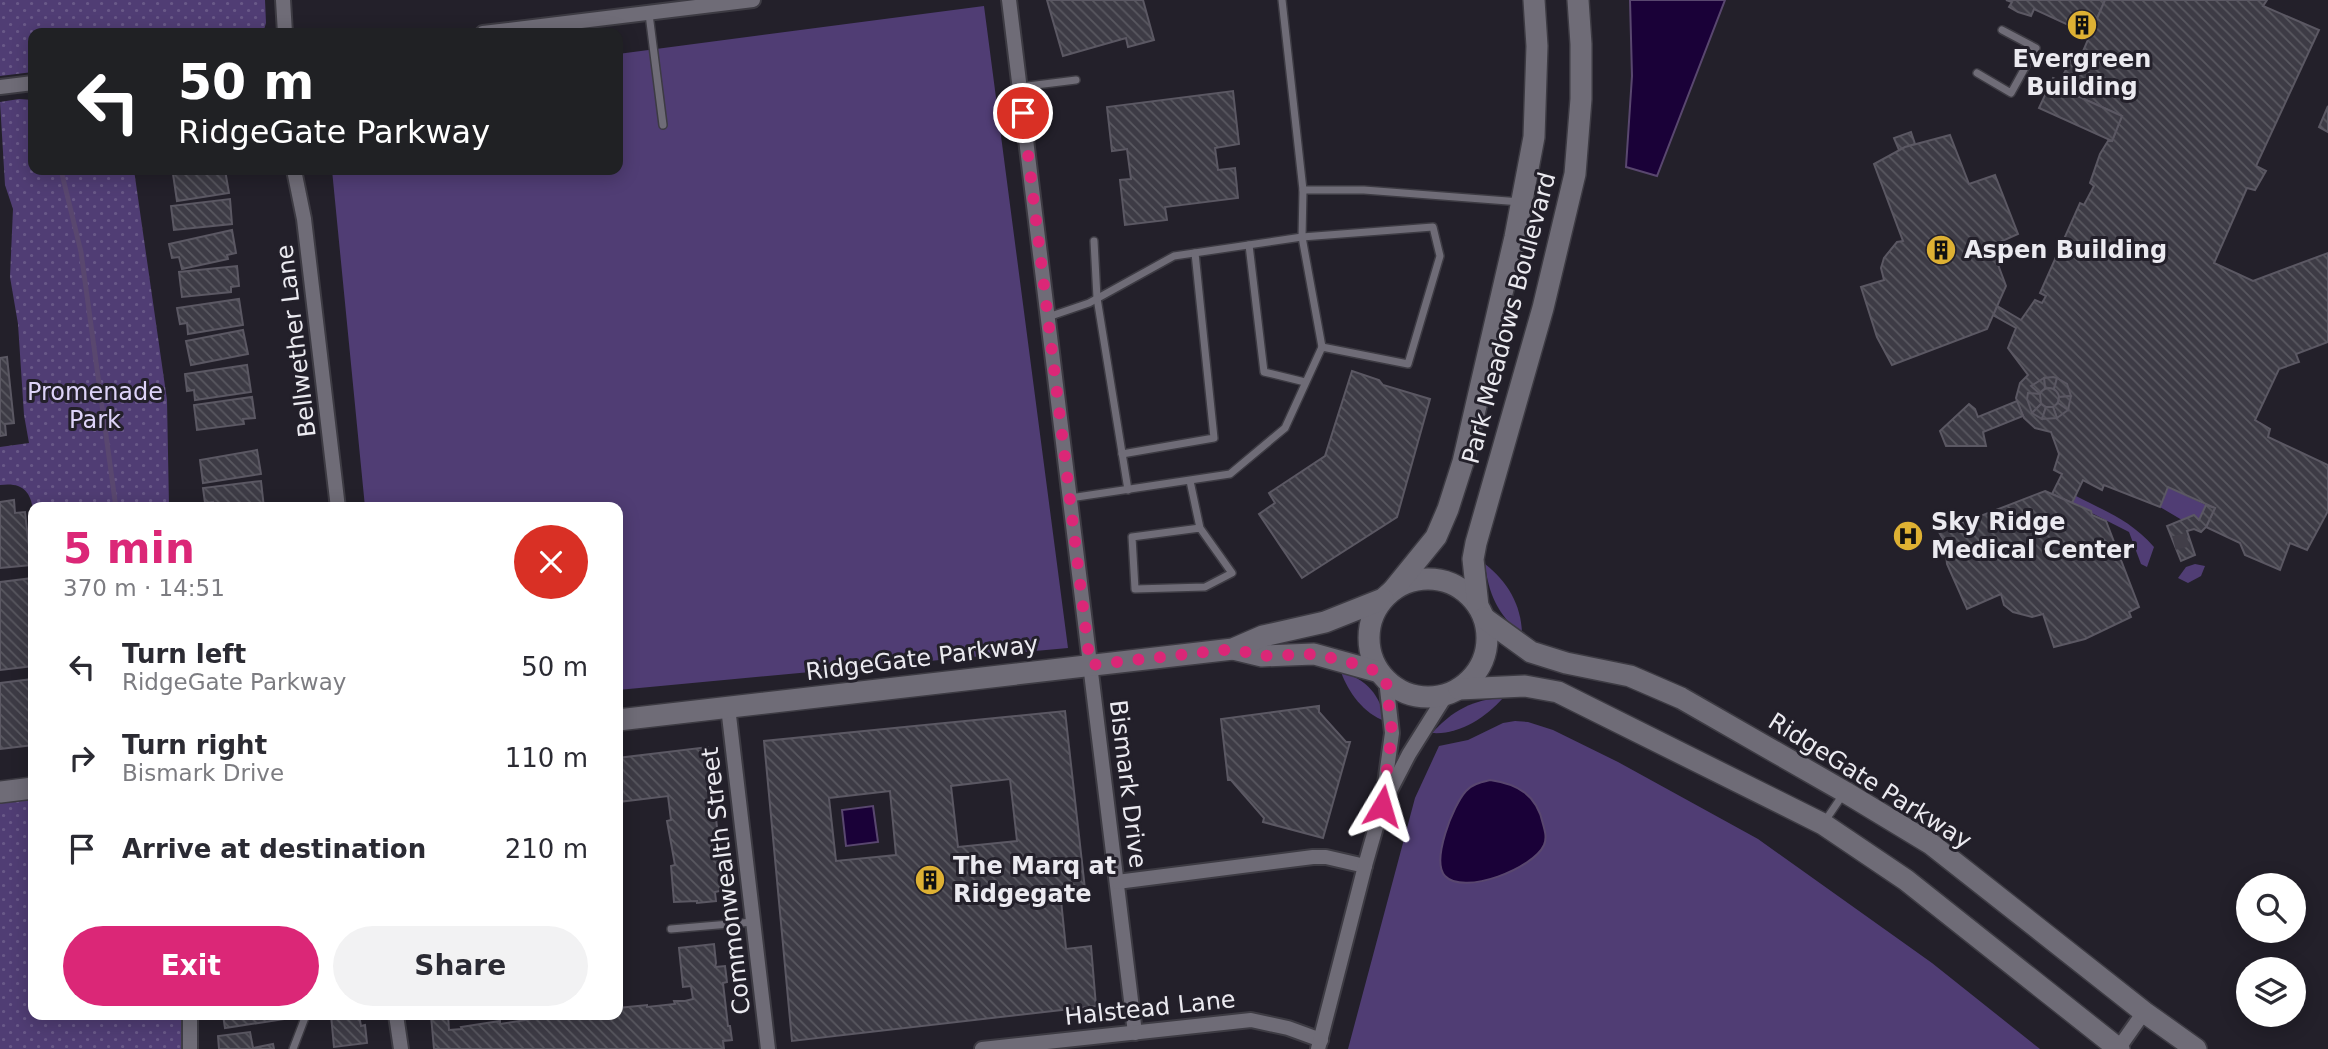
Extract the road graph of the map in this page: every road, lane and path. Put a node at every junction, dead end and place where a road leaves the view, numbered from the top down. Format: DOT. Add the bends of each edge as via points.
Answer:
graph roads {
  1 [pos="283,0"];
  2 [pos="753,0"];
  3 [pos="1009,0"];
  4 [pos="1282,0"];
  5 [pos="1534,0"];
  6 [pos="1578,0"];
  7 [pos="649,14"];
  8 [pos="285,28"];
  9 [pos="527,28"];
  10 [pos="2002,30"];
  11 [pos="1977,74"];
  12 [pos="1076,80"];
  13 [pos="28,84"];
  14 [pos="0,87"];
  15 [pos="1020,87"];
  16 [pos="663,125"];
  17 [pos="295,175"];
  18 [pos="1303,190"];
  19 [pos="1521,202"];
  20 [pos="1301,237"];
  21 [pos="1094,241"];
  22 [pos="1249,245"];
  23 [pos="1195,253"];
  24 [pos="1097,298"];
  25 [pos="1048,317"];
  26 [pos="1322,347"];
  27 [pos="1305,382"];
  28 [pos="1122,454"];
  29 [pos="1190,481"];
  30 [pos="1128,490"];
  31 [pos="1070,498"];
  32 [pos="337,502"];
  33 [pos="1200,528"];
  34 [pos="1388,595"];
  35 [pos="1481,612"];
  36 [pos="1233,649"];
  37 [pos="1090,665"];
  38 [pos="1382,676"];
  39 [pos="1452,692"];
  40 [pos="728,707"];
  41 [pos="623,719"];
  42 [pos="28,789"];
  43 [pos="0,792"];
  44 [pos="1845,792"];
  45 [pos="1382,806"];
  46 [pos="1823,824"];
  47 [pos="1365,866"];
  48 [pos="1117,882"];
  49 [pos="753,922"];
  50 [pos="671,929"];
  51 [pos="2144,1012"];
  52 [pos="190,1020"];
  53 [pos="304,1020"];
  54 [pos="397,1020"];
  55 [pos="1135,1032"];
  56 [pos="1320,1044"];
  57 [pos="190,1049"];
  58 [pos="293,1049"];
  59 [pos="401,1049"];
  60 [pos="768,1049"];
  61 [pos="982,1049"];
  62 [pos="2118,1049"];
  63 [pos="2196,1049"];
  1 -- 8 [label="street"];
  2 -- 7 [label="street"];
  3 -- 15 [label="street, Bismark Drive"];
  4 -- 18 [label="lane"];
  5 -- 19 [label="main road, Park Meadows Boulevard" via="1534,137"];
  6 -- 35 [label="main road, Park Meadows Boulevard" via="1581,99 1576,174 1476,543 1473,559"];
  7 -- 9 [label="street"];
  7 -- 16 [label="lane"];
  10 -- 11 [label="lane" via="2036,48 2011,93"];
  12 -- 15 [label="lane"];
  13 -- 14 [label="street"];
  15 -- 25 [label="street, Bismark Drive"];
  17 -- 32 [label="street, Bellwether Lane"];
  18 -- 19 [label="lane"];
  18 -- 20 [label="lane"];
  19 -- 34 [label="main road, Park Meadows Boulevard" via="1463,462 1448,509 1436,537"];
  20 -- 22 [label="lane"];
  20 -- 26 [label="lane"];
  20 -- 26 [label="lane" via="1433,227 1440,256 1408,364"];
  21 -- 24 [label="lane"];
  22 -- 23 [label="lane"];
  22 -- 27 [label="lane" via="1264,372"];
  23 -- 24 [label="lane" via="1174,256"];
  23 -- 28 [label="lane" via="1213,438"];
  24 -- 25 [label="lane"];
  24 -- 28 [label="lane"];
  25 -- 31 [label="street, Bismark Drive"];
  26 -- 27 [label="lane"];
  27 -- 29 [label="lane" via="1285,428 1230,474"];
  28 -- 30 [label="lane"];
  29 -- 30 [label="lane"];
  29 -- 33 [label="lane"];
  30 -- 31 [label="lane"];
  31 -- 37 [label="street, Bismark Drive"];
  33 -- 33 [label="lane" via="1232,573 1205,587 1135,589 1132,537"];
  34 -- 35 [label="main road, RidgeGate Parkway" via="1419,580 1432,579 1458,587"];
  34 -- 36 [label="main road, RidgeGate Parkway" via="1325,622 1263,636"];
  34 -- 38 [label="main road" via="1375,611 1368,638"];
  35 -- 39 [label="main road" via="1487,644 1484,658 1478,670"];
  35 -- 44 [label="main road, RidgeGate Parkway" via="1531,652 1630,676 1681,698"];
  36 -- 37 [label="main road, RidgeGate Parkway"];
  36 -- 38 [label="main road, RidgeGate Parkway" via="1262,656 1314,654"];
  37 -- 40 [label="main road, RidgeGate Parkway"];
  37 -- 48 [label="street, Bismark Drive"];
  38 -- 39 [label="main road, RidgeGate Parkway" via="1405,694 1419,697"];
  38 -- 45 [label="street" via="1392,733"];
  39 -- 45 [label="street" via="1403,764"];
  39 -- 46 [label="main road, RidgeGate Parkway" via="1525,687 1558,692"];
  40 -- 41 [label="main road, RidgeGate Parkway"];
  40 -- 49 [label="street, Commonwealth Street"];
  42 -- 43 [label="main road"];
  44 -- 46 [label="lane"];
  44 -- 51 [label="main road, RidgeGate Parkway" via="1931,844"];
  45 -- 47 [label="street"];
  46 -- 62 [label="main road, RidgeGate Parkway" via="1906,880"];
  47 -- 48 [label="street" via="1313,857"];
  47 -- 56 [label="street"];
  48 -- 55 [label="street, Bismark Drive"];
  49 -- 50 [label="lane"];
  49 -- 60 [label="street, Commonwealth Street"];
  51 -- 62 [label="street"];
  51 -- 63 [label="main road, RidgeGate Parkway"];
  52 -- 57 [label="street"];
  53 -- 58 [label="lane"];
  54 -- 59 [label="street"];
  55 -- 56 [label="street, Halstead Lane" via="1251,1020 1288,1028"];
  55 -- 61 [label="street, Halstead Lane"];
}
